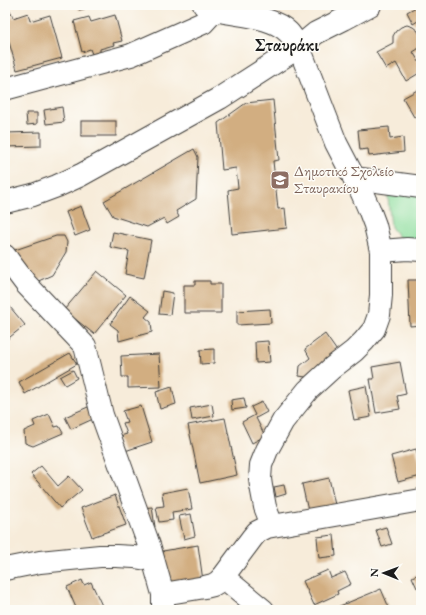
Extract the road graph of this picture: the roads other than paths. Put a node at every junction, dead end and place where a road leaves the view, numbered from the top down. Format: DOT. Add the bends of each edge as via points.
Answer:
graph roads {
  1 [pos="370,5"];
  2 [pos="210,8"];
  3 [pos="299,47"];
  4 [pos="5,89"];
  5 [pos="354,178"];
  6 [pos="421,188"];
  7 [pos="5,202"];
  8 [pos="421,250"];
  9 [pos="381,251"];
  10 [pos="5,256"];
  11 [pos="421,500"];
  12 [pos="272,525"];
  13 [pos="153,560"];
  14 [pos="5,569"];
  15 [pos="223,577"];
  16 [pos="163,602"];
  17 [pos="263,610"];
  1 -- 3 [label="street" via="316,32"];
  2 -- 3 [label="street" via="281,26"];
  2 -- 4 [label="street" via="203,23 131,55"];
  3 -- 5 [label="street" via="336,143"];
  3 -- 7 [label="street" via="220,98 81,175 33,195"];
  5 -- 6 [label="street"];
  5 -- 9 [label="street" via="375,225"];
  8 -- 9 [label="street"];
  9 -- 12 [label="street" via="380,310 374,330 354,351 319,379 294,406 261,465 261,486"];
  10 -- 13 [label="street" via="26,284 86,346 102,415 148,538"];
  11 -- 12 [label="street"];
  12 -- 15 [label="street" via="257,532"];
  13 -- 14 [label="street" via="100,556"];
  13 -- 16 [label="street"];
  15 -- 16 [label="street" via="213,585"];
  15 -- 17 [label="street"];
}
